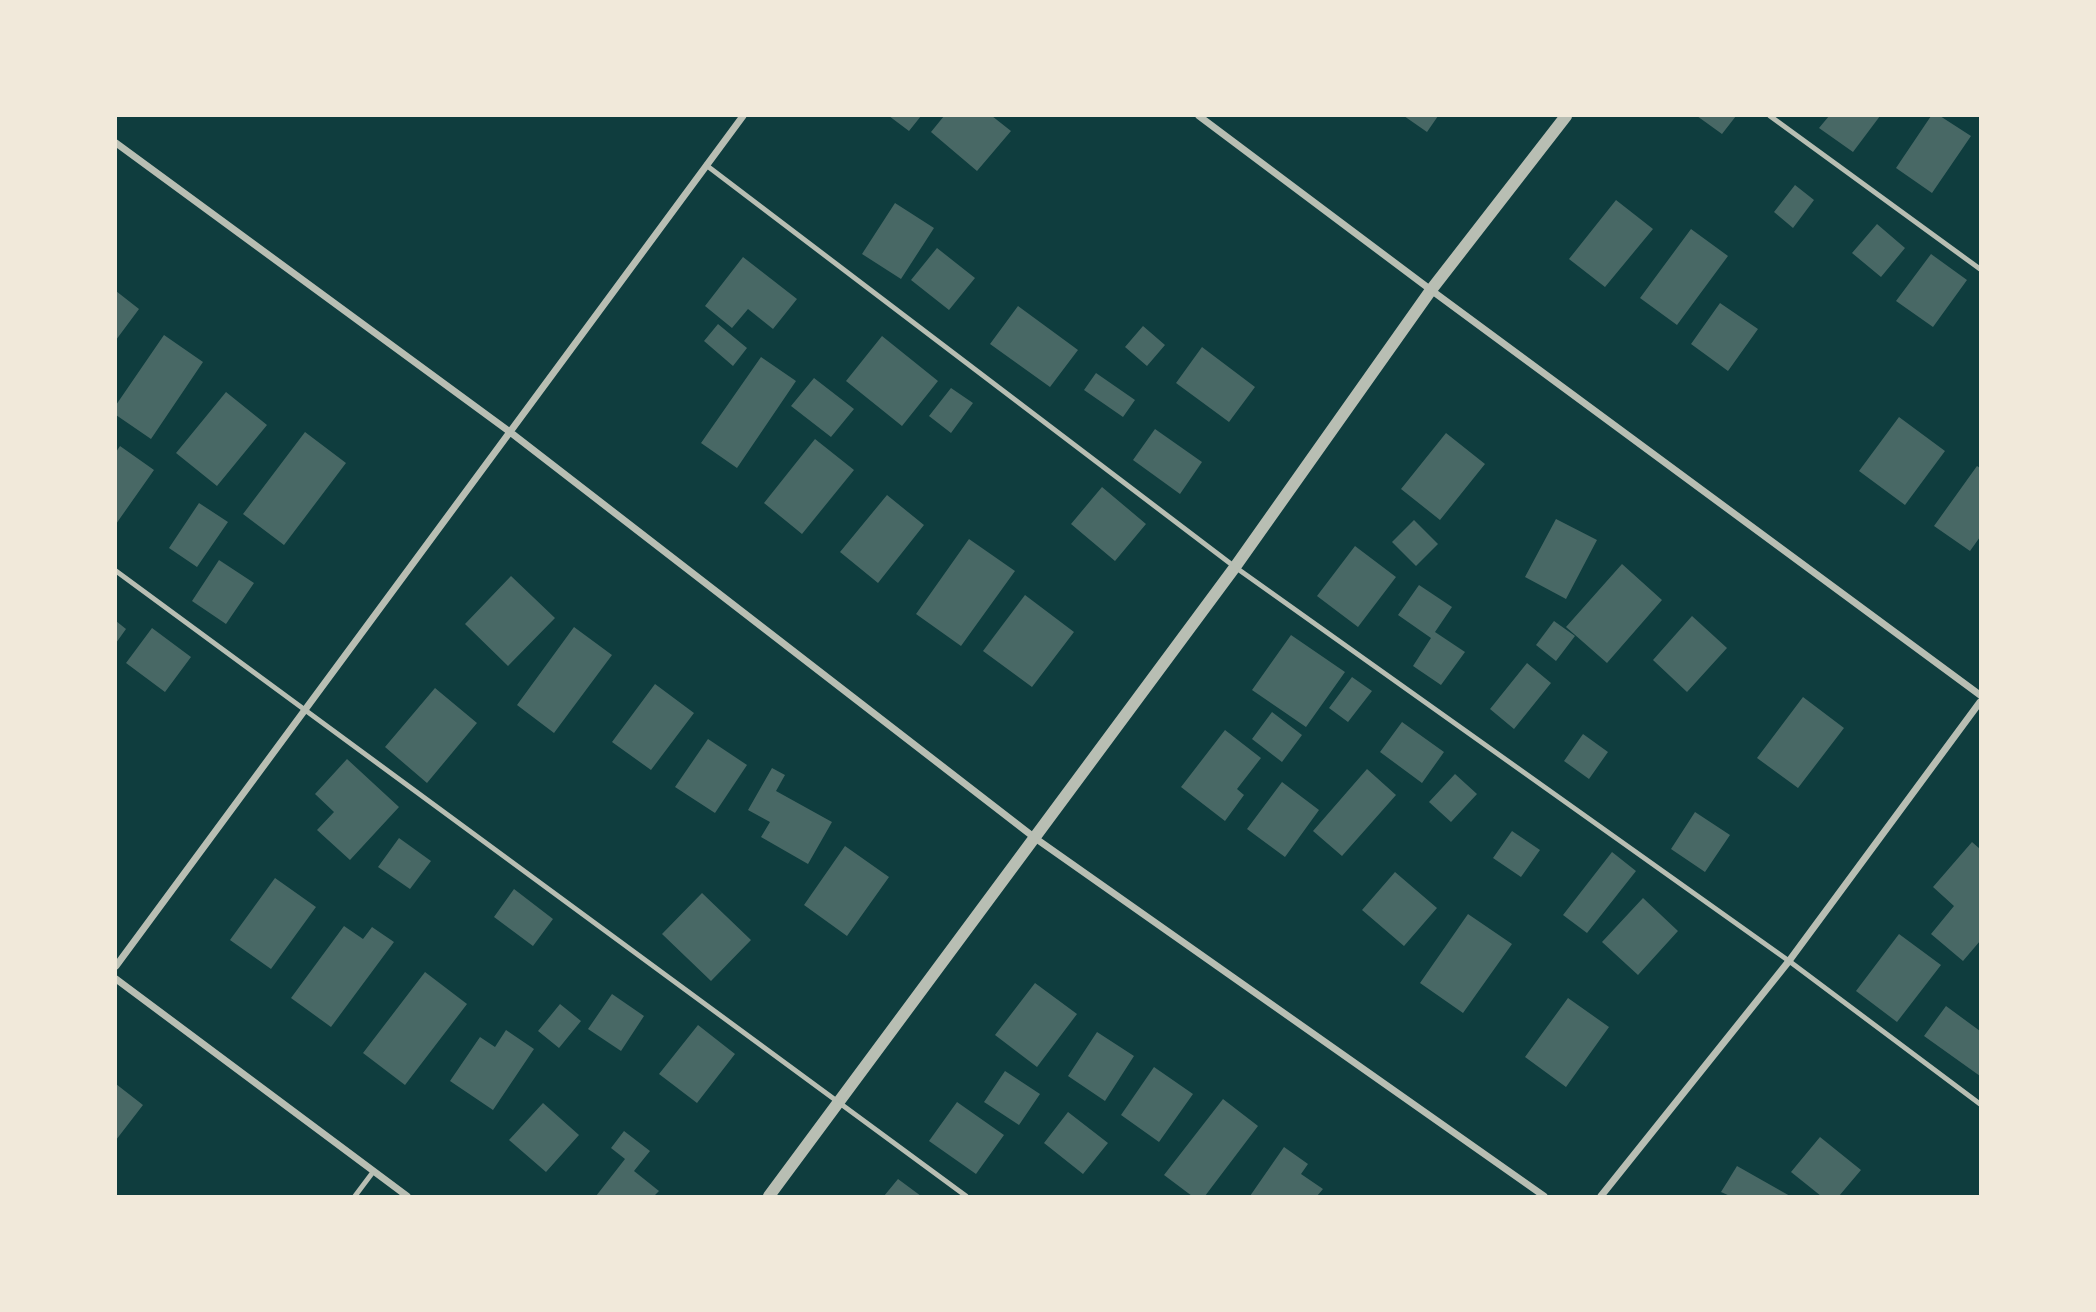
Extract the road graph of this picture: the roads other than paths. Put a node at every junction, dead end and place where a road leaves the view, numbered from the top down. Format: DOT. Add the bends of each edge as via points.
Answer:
graph roads {
  1 [pos="743,116"];
  2 [pos="1199,116"];
  3 [pos="1566,116"];
  4 [pos="1770,116"];
  5 [pos="116,143"];
  6 [pos="706,165"];
  7 [pos="1980,269"];
  8 [pos="1431,290"];
  9 [pos="510,432"];
  10 [pos="1235,567"];
  11 [pos="116,571"];
  12 [pos="1980,695"];
  13 [pos="1980,702"];
  14 [pos="305,711"];
  15 [pos="1035,838"];
  16 [pos="1789,961"];
  17 [pos="116,966"];
  18 [pos="116,979"];
  19 [pos="838,1103"];
  20 [pos="1980,1104"];
  21 [pos="373,1172"];
  22 [pos="355,1196"];
  23 [pos="407,1196"];
  24 [pos="769,1196"];
  25 [pos="966,1196"];
  26 [pos="1544,1196"];
  27 [pos="1601,1196"];
  1 -- 6 [label="street"];
  2 -- 8 [label="street"];
  3 -- 8 [label="street"];
  4 -- 7 [label="lane"];
  5 -- 9 [label="street"];
  6 -- 9 [label="street"];
  6 -- 10 [label="lane"];
  8 -- 10 [label="street"];
  8 -- 12 [label="street"];
  9 -- 14 [label="street"];
  9 -- 15 [label="street"];
  10 -- 15 [label="street"];
  10 -- 16 [label="lane"];
  11 -- 14 [label="lane"];
  13 -- 16 [label="street"];
  14 -- 17 [label="street"];
  14 -- 19 [label="lane"];
  15 -- 19 [label="street"];
  15 -- 26 [label="street"];
  16 -- 20 [label="lane"];
  16 -- 27 [label="street"];
  18 -- 21 [label="street"];
  19 -- 24 [label="street"];
  19 -- 25 [label="lane"];
  21 -- 22 [label="lane"];
  21 -- 23 [label="street"];
}
